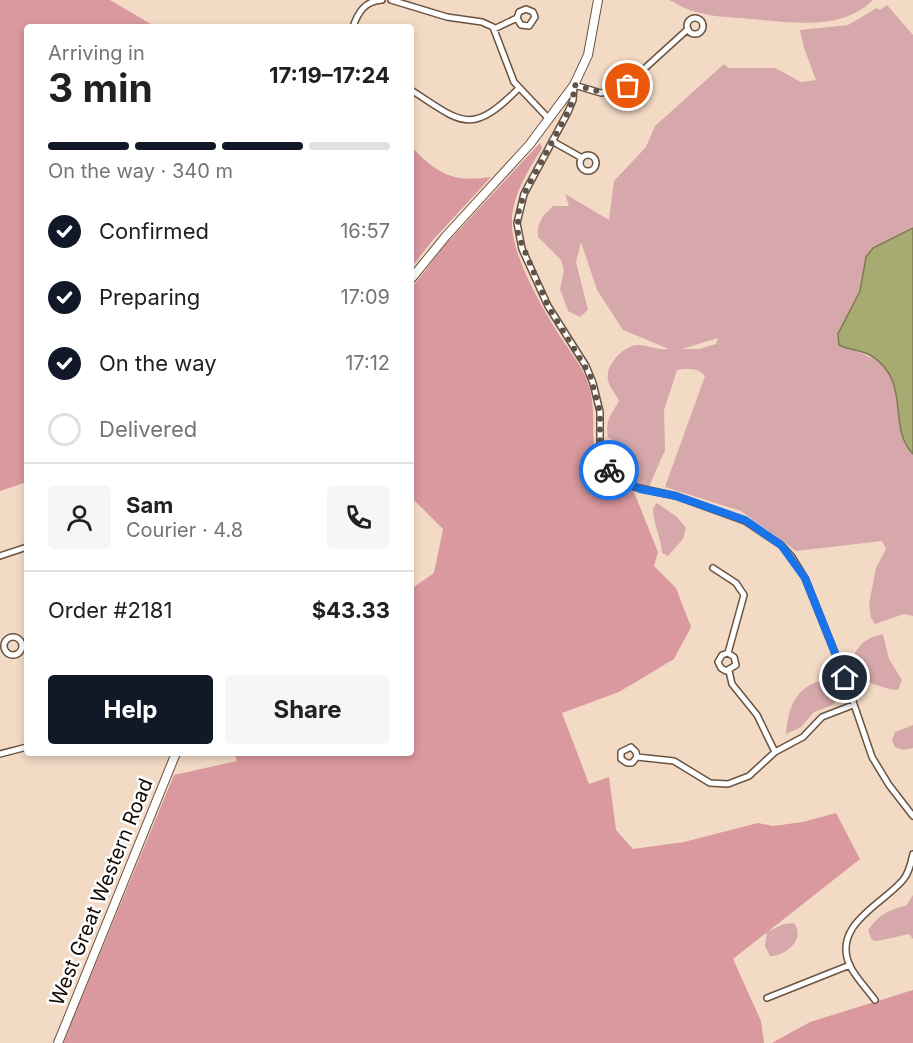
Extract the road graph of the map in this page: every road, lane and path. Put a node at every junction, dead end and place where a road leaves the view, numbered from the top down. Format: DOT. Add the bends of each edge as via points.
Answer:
graph roads {
  1 [pos="382,0"];
  2 [pos="391,0"];
  3 [pos="598,0"];
  4 [pos="371,1"];
  5 [pos="517,18"];
  6 [pos="354,24"];
  7 [pos="494,29"];
  8 [pos="688,29"];
  9 [pos="574,85"];
  10 [pos="518,89"];
  11 [pos="414,92"];
  12 [pos="549,119"];
  13 [pos="552,141"];
  14 [pos="582,158"];
  15 [pos="414,275"];
  16 [pos="24,548"];
  17 [pos="0,556"];
  18 [pos="713,568"];
  19 [pos="728,654"];
  20 [pos="729,671"];
  21 [pos="853,705"];
  22 [pos="24,748"];
  23 [pos="776,753"];
  24 [pos="0,754"];
  25 [pos="175,756"];
  26 [pos="637,757"];
  27 [pos="913,816"];
  28 [pos="913,854"];
  29 [pos="850,965"];
  30 [pos="767,998"];
  31 [pos="875,1000"];
  32 [pos="58,1043"];
  1 -- 4 [label="street"];
  2 -- 7 [label="street" via="447,17 482,22"];
  3 -- 9 [label="street" via="588,55"];
  4 -- 6 [label="street" via="360,11"];
  5 -- 7 [label="street"];
  7 -- 10 [label="street"];
  8 -- 9 [label="street" via="622,89 601,93"];
  9 -- 12 [label="street"];
  9 -- 13 [label="street" via="573,100"];
  10 -- 11 [label="street" via="491,113 472,120 450,115"];
  10 -- 12 [label="street"];
  12 -- 15 [label="street"];
  13 -- 14 [label="street"];
  13 -- 21 [label="street" via="519,204 518,235 548,306 593,383 600,412 603,462 630,486 676,496 745,520 781,545 805,578"];
  16 -- 17 [label="street"];
  18 -- 19 [label="street" via="736,583 744,595"];
  19 -- 20 [label="street" via="736,662"];
  19 -- 20 [label="street" via="718,662 722,670"];
  20 -- 23 [label="street" via="735,689 757,715"];
  21 -- 23 [label="street" via="828,713 802,737"];
  21 -- 27 [label="street" via="879,770"];
  22 -- 24 [label="street"];
  23 -- 26 [label="street" via="749,776 719,784 704,780 674,761"];
  25 -- 32 [label="street, West Great Western Road"];
  28 -- 29 [label="street" via="903,881 855,921 849,943"];
  29 -- 30 [label="street"];
  29 -- 31 [label="street"];
}
